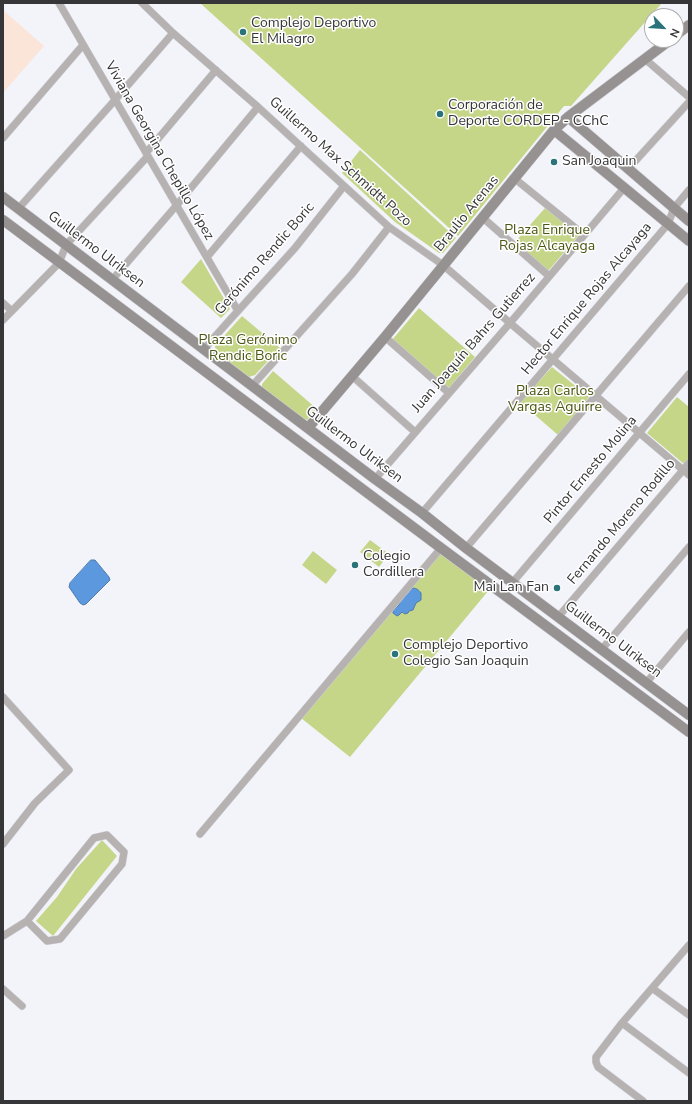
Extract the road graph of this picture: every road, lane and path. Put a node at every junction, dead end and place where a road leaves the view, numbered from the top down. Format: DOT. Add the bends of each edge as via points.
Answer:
graph roads {
  1 [pos="59,3"];
  2 [pos="142,3"];
  3 [pos="173,33"];
  4 [pos="83,45"];
  5 [pos="659,48"];
  6 [pos="645,59"];
  7 [pos="216,70"];
  8 [pos="689,97"];
  9 [pos="115,100"];
  10 [pos="689,102"];
  11 [pos="258,107"];
  12 [pos="568,116"];
  13 [pos="554,130"];
  14 [pos="3,138"];
  15 [pos="301,146"];
  16 [pos="147,154"];
  17 [pos="628,169"];
  18 [pos="514,178"];
  19 [pos="344,186"];
  20 [pos="624,188"];
  21 [pos="689,190"];
  22 [pos="3,197"];
  23 [pos="176,206"];
  24 [pos="674,208"];
  25 [pos="18,209"];
  26 [pos="482,217"];
  27 [pos="3,220"];
  28 [pos="689,221"];
  29 [pos="668,224"];
  30 [pos="389,226"];
  31 [pos="584,235"];
  32 [pos="689,241"];
  33 [pos="66,245"];
  34 [pos="207,257"];
  35 [pos="59,263"];
  36 [pos="444,265"];
  37 [pos="549,276"];
  38 [pos="112,280"];
  39 [pos="689,286"];
  40 [pos="3,303"];
  41 [pos="12,311"];
  42 [pos="238,311"];
  43 [pos="3,320"];
  44 [pos="510,323"];
  45 [pos="385,337"];
  46 [pos="204,349"];
  47 [pos="552,359"];
  48 [pos="689,374"];
  49 [pos="352,376"];
  50 [pos="252,386"];
  51 [pos="449,393"];
  52 [pos="595,395"];
  53 [pos="308,428"];
  54 [pos="415,432"];
  55 [pos="640,433"];
  56 [pos="689,463"];
  57 [pos="683,470"];
  58 [pos="689,476"];
  59 [pos="375,479"];
  60 [pos="422,513"];
  61 [pos="689,547"];
  62 [pos="441,548"];
  63 [pos="466,548"];
  64 [pos="513,582"];
  65 [pos="559,616"];
  66 [pos="689,632"];
  67 [pos="602,650"];
  68 [pos="646,683"];
  69 [pos="3,697"];
  70 [pos="689,715"];
  71 [pos="689,732"];
  72 [pos="200,834"];
  73 [pos="3,844"];
  74 [pos="27,921"];
  75 [pos="3,936"];
  76 [pos="688,949"];
  77 [pos="652,988"];
  78 [pos="3,989"];
  79 [pos="22,1006"];
  80 [pos="689,1015"];
  81 [pos="622,1023"];
  82 [pos="689,1073"];
  83 [pos="643,1101"];
  1 -- 4 [label="street, Viviana Georgina Chepillo López"];
  2 -- 3 [label="street, Guillermo Max Schmidtt Pozo"];
  3 -- 7 [label="street, Guillermo Max Schmidtt Pozo"];
  3 -- 9 [label="street"];
  4 -- 9 [label="street, Viviana Georgina Chepillo López"];
  4 -- 14 [label="street"];
  5 -- 6 [label="main road, Braulio Arenas"];
  6 -- 8 [label="street"];
  6 -- 12 [label="main road, Braulio Arenas"];
  7 -- 11 [label="street, Guillermo Max Schmidtt Pozo"];
  7 -- 16 [label="street"];
  9 -- 16 [label="street, Viviana Georgina Chepillo López"];
  9 -- 25 [label="street"];
  10 -- 17 [label="street"];
  11 -- 15 [label="street, Guillermo Max Schmidtt Pozo"];
  11 -- 23 [label="street"];
  12 -- 13 [label="main road, Braulio Arenas"];
  12 -- 17 [label="main road"];
  13 -- 18 [label="main road, Braulio Arenas"];
  13 -- 20 [label="main road"];
  15 -- 19 [label="street, Guillermo Max Schmidtt Pozo"];
  15 -- 34 [label="street"];
  16 -- 23 [label="street, Viviana Georgina Chepillo López"];
  16 -- 33 [label="street"];
  17 -- 24 [label="main road"];
  18 -- 26 [label="main road, Braulio Arenas"];
  18 -- 31 [label="street"];
  19 -- 30 [label="street, Guillermo Max Schmidtt Pozo"];
  19 -- 42 [label="street, Gerónimo Rendic Boric" via="295,248"];
  20 -- 29 [label="main road"];
  20 -- 31 [label="street, Juan Joaquín Bahrs Gutierrez"];
  21 -- 24 [label="street, Hector Enrique Rojas Alcayaga"];
  22 -- 25 [label="main road, Guillermo Ulriksen"];
  23 -- 34 [label="street, Viviana Georgina Chepillo López"];
  23 -- 38 [label="street"];
  24 -- 28 [label="main road"];
  24 -- 29 [label="street, Hector Enrique Rojas Alcayaga"];
  25 -- 33 [label="main road, Guillermo Ulriksen"];
  26 -- 36 [label="main road, Braulio Arenas"];
  26 -- 37 [label="street"];
  27 -- 35 [label="main road, Guillermo Ulriksen"];
  29 -- 32 [label="main road"];
  29 -- 47 [label="street, Hector Enrique Rojas Alcayaga"];
  30 -- 36 [label="street, Guillermo Max Schmidtt Pozo"];
  30 -- 50 [label="street" via="352,274"];
  31 -- 37 [label="street, Juan Joaquín Bahrs Gutierrez"];
  33 -- 35 [label="street"];
  33 -- 38 [label="main road, Guillermo Ulriksen"];
  34 -- 42 [label="street, Viviana Georgina Chepillo López"];
  35 -- 41 [label="street"];
  35 -- 62 [label="main road, Guillermo Ulriksen"];
  36 -- 44 [label="street, Guillermo Max Schmidtt Pozo"];
  36 -- 45 [label="main road, Braulio Arenas"];
  37 -- 44 [label="street, Juan Joaquín Bahrs Gutierrez"];
  38 -- 46 [label="main road, Guillermo Ulriksen"];
  39 -- 52 [label="street"];
  40 -- 41 [label="street"];
  41 -- 43 [label="street"];
  42 -- 46 [label="street, Gerónimo Rendic Boric"];
  44 -- 47 [label="street, Guillermo Max Schmidtt Pozo"];
  44 -- 51 [label="street, Juan Joaquín Bahrs Gutierrez"];
  45 -- 49 [label="main road, Braulio Arenas"];
  45 -- 51 [label="street"];
  46 -- 50 [label="main road, Guillermo Ulriksen"];
  47 -- 52 [label="street, Guillermo Max Schmidtt Pozo"];
  47 -- 60 [label="street, Hector Enrique Rojas Alcayaga"];
  48 -- 55 [label="street, Pintor Ernesto Molina"];
  49 -- 53 [label="main road, Braulio Arenas"];
  49 -- 54 [label="street"];
  50 -- 53 [label="main road, Guillermo Ulriksen"];
  51 -- 54 [label="street, Juan Joaquín Bahrs Gutierrez"];
  52 -- 55 [label="street, Guillermo Max Schmidtt Pozo"];
  52 -- 63 [label="street"];
  53 -- 59 [label="main road, Guillermo Ulriksen"];
  54 -- 59 [label="street, Juan Joaquín Bahrs Gutierrez"];
  55 -- 57 [label="street, Guillermo Max Schmidtt Pozo"];
  55 -- 64 [label="street, Pintor Ernesto Molina"];
  56 -- 57 [label="street, Fernando Moreno Rodillo"];
  57 -- 58 [label="street, Guillermo Max Schmidtt Pozo"];
  57 -- 65 [label="street, Fernando Moreno Rodillo"];
  59 -- 60 [label="main road, Guillermo Ulriksen"];
  60 -- 63 [label="main road, Guillermo Ulriksen"];
  61 -- 67 [label="street"];
  62 -- 71 [label="main road, Guillermo Ulriksen"];
  62 -- 72 [label="street"];
  63 -- 64 [label="main road, Guillermo Ulriksen"];
  64 -- 65 [label="main road, Guillermo Ulriksen"];
  65 -- 67 [label="main road, Guillermo Ulriksen"];
  66 -- 68 [label="street"];
  67 -- 68 [label="main road, Guillermo Ulriksen"];
  68 -- 70 [label="main road, Guillermo Ulriksen"];
  69 -- 73 [label="street" via="69,770 35,802"];
  74 -- 74 [label="street" via="47,941 60,939 122,864 124,852 107,835 94,838"];
  74 -- 75 [label="street"];
  76 -- 77 [label="street"];
  77 -- 80 [label="street"];
  77 -- 81 [label="street"];
  78 -- 79 [label="street"];
  81 -- 82 [label="street"];
  81 -- 83 [label="street" via="597,1054 596,1062 600,1069"];
}
